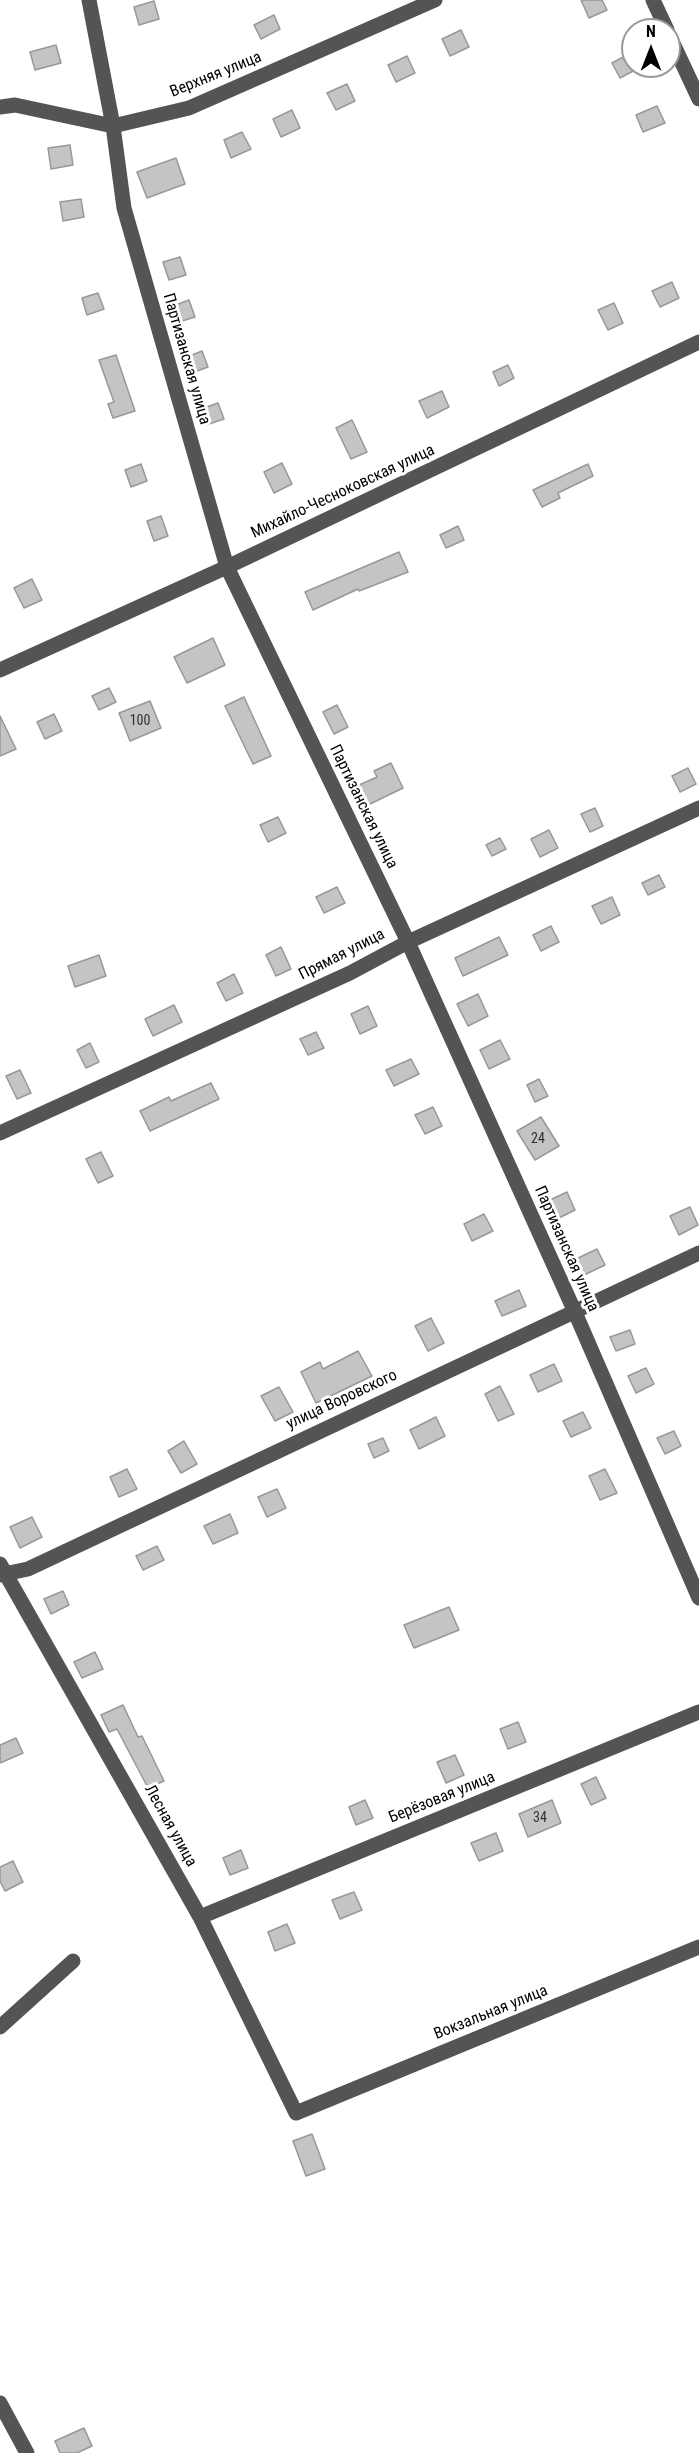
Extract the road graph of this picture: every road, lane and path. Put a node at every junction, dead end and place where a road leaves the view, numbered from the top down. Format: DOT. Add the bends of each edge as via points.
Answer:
graph roads {
  1 [pos="89,0"];
  2 [pos="435,0"];
  3 [pos="653,0"];
  4 [pos="661,18"];
  5 [pos="681,61"];
  6 [pos="699,99"];
  7 [pos="0,107"];
  8 [pos="113,126"];
  9 [pos="699,342"];
  10 [pos="227,567"];
  11 [pos="0,670"];
  12 [pos="699,808"];
  13 [pos="408,942"];
  14 [pos="0,1133"];
  15 [pos="699,1253"];
  16 [pos="574,1310"];
  17 [pos="1,1570"];
  18 [pos="699,1598"];
  19 [pos="699,1712"];
  20 [pos="200,1917"];
  21 [pos="699,1947"];
  22 [pos="73,1961"];
  23 [pos="0,2027"];
  24 [pos="296,2113"];
  25 [pos="0,2403"];
  26 [pos="27,2453"];
  1 -- 8 [label="street, Партизанская улица"];
  2 -- 8 [label="street, Верхняя улица" via="189,108"];
  3 -- 4 [label="street"];
  5 -- 6 [label="street"];
  7 -- 8 [label="street, Верхняя улица" via="15,105"];
  8 -- 10 [label="street, Партизанская улица" via="124,208"];
  9 -- 10 [label="street, Михайло-Чесноковская улица"];
  10 -- 11 [label="street, Михайло-Чесноковская улица"];
  10 -- 13 [label="street, Партизанская улица"];
  12 -- 13 [label="street, Прямая улица"];
  13 -- 14 [label="street, Прямая улица" via="351,973"];
  13 -- 16 [label="street, Партизанская улица"];
  15 -- 16 [label="street, улица Воровского"];
  16 -- 17 [label="street, улица Воровского" via="28,1569"];
  16 -- 18 [label="street, Партизанская улица"];
  17 -- 20 [label="street, Лесная улица"];
  19 -- 20 [label="street, Берёзовая улица"];
  20 -- 24 [label="street, Лесная улица"];
  21 -- 24 [label="street, Вокзальная улица"];
  22 -- 23 [label="street"];
  25 -- 26 [label="street"];
}
